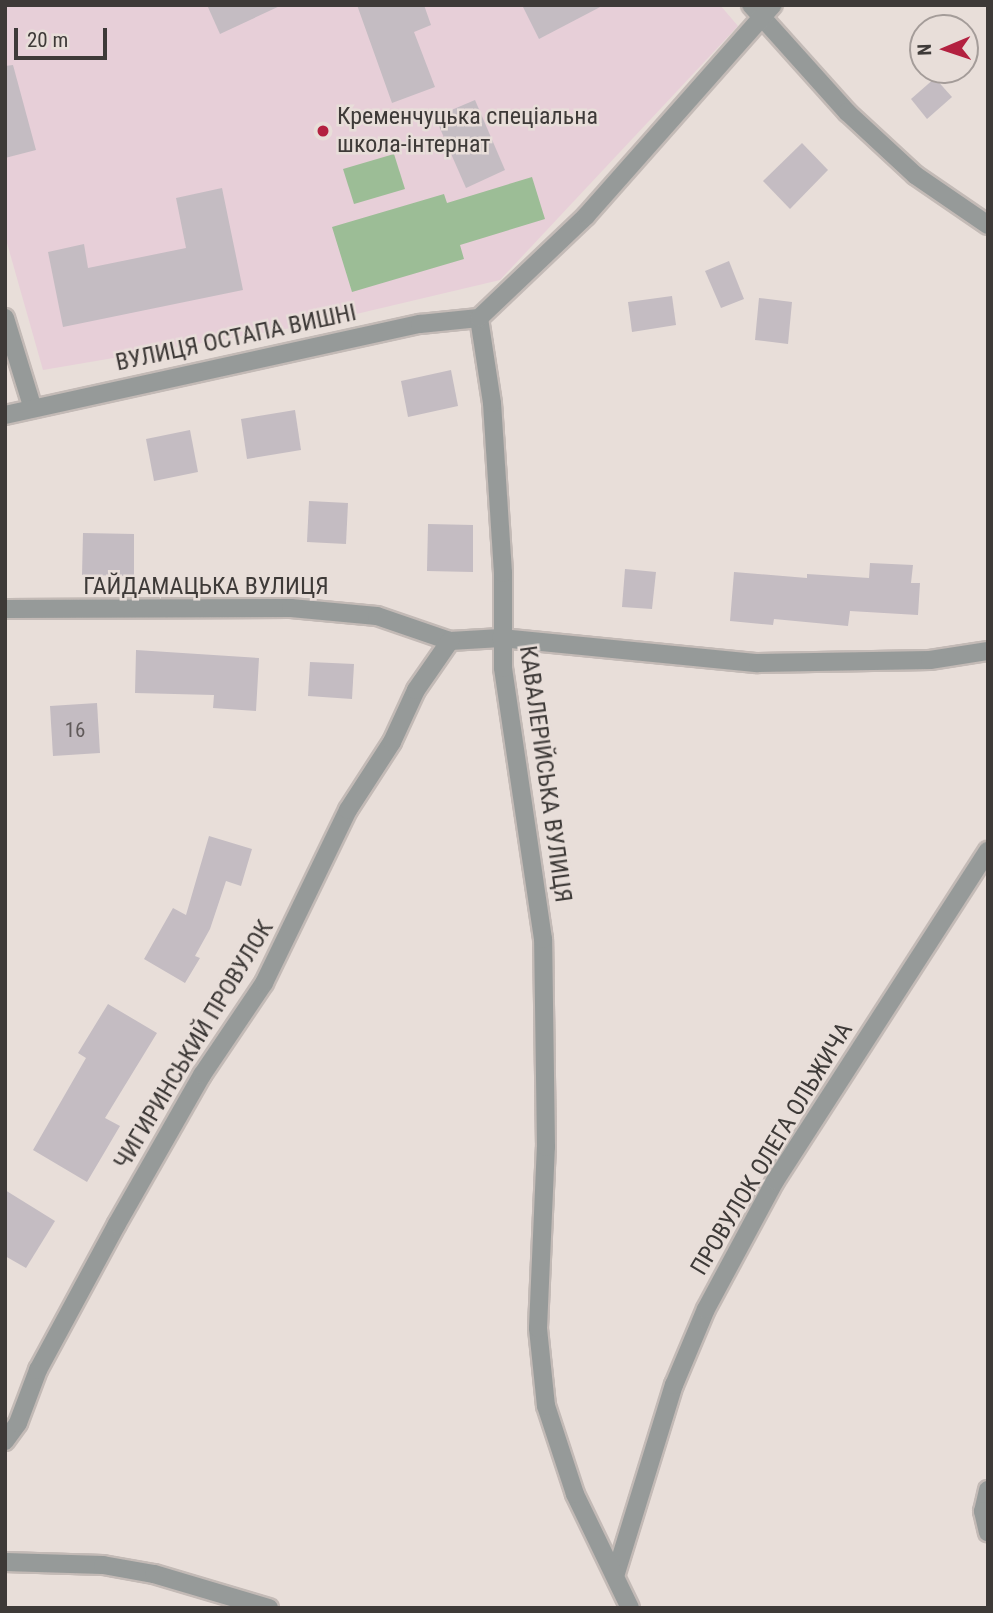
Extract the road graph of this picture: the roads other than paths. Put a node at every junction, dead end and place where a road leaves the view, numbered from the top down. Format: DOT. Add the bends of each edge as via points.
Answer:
graph roads {
  1 [pos="762,9"];
  2 [pos="988,225"];
  3 [pos="5,318"];
  4 [pos="479,318"];
  5 [pos="32,407"];
  6 [pos="5,415"];
  7 [pos="5,609"];
  8 [pos="501,638"];
  9 [pos="450,641"];
  10 [pos="988,651"];
  11 [pos="988,851"];
  12 [pos="5,1441"];
  13 [pos="988,1490"];
  14 [pos="988,1532"];
  15 [pos="5,1562"];
  16 [pos="615,1573"];
  17 [pos="269,1608"];
  18 [pos="631,1608"];
  1 -- 2 [label="street" via="848,113 915,175"];
  1 -- 4 [label="street" via="586,216"];
  3 -- 5 [label="street"];
  4 -- 5 [label="street, ВУЛИЦЯ ОСТАПА ВИШНІ" via="420,324"];
  4 -- 8 [label="street, КАВАЛЕРІЙСЬКА ВУЛИЦЯ" via="492,403 503,573"];
  5 -- 6 [label="street, ВУЛИЦЯ ОСТАПА ВИШНІ"];
  7 -- 9 [label="street, ГАЙДАМАЦЬКА ВУЛИЦЯ" via="291,608 377,616"];
  8 -- 9 [label="street, ГАЙДАМАЦЬКА ВУЛИЦЯ"];
  8 -- 10 [label="street, ГАЙДАМАЦЬКА ВУЛИЦЯ" via="758,663 930,660"];
  8 -- 16 [label="street, КАВАЛЕРІЙСЬКА ВУЛИЦЯ" via="543,939 546,1147 538,1328 546,1406 575,1494"];
  9 -- 12 [label="street, ЧИГИРИНСЬКИЙ ПРОВУЛОК" via="416,690 391,742 348,810 264,983 202,1076 117,1224"];
  11 -- 16 [label="street, ПРОВУЛОК ОЛЕГА ОЛЬЖИЧА" via="775,1181 706,1308 674,1385"];
  13 -- 14 [label="street" via="983,1511"];
  15 -- 17 [label="street" via="103,1565 154,1574"];
  16 -- 18 [label="street, КАВАЛЕРІЙСЬКА ВУЛИЦЯ"];
}
